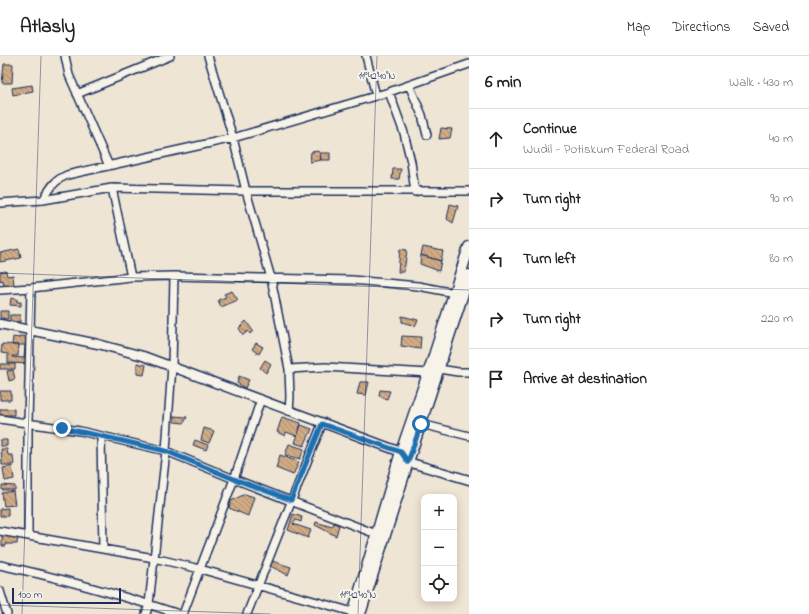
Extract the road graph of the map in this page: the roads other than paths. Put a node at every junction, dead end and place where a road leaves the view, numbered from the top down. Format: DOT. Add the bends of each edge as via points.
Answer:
graph roads {
  1 [pos="65,56"];
  2 [pos="170,56"];
  3 [pos="208,56"];
  4 [pos="366,56"];
  5 [pos="469,64"];
  6 [pos="409,85"];
  7 [pos="389,92"];
  8 [pos="77,94"];
  9 [pos="376,96"];
  10 [pos="427,135"];
  11 [pos="233,138"];
  12 [pos="109,166"];
  13 [pos="112,188"];
  14 [pos="246,191"];
  15 [pos="469,191"];
  16 [pos="415,192"];
  17 [pos="43,200"];
  18 [pos="0,203"];
  19 [pos="469,247"];
  20 [pos="469,275"];
  21 [pos="174,276"];
  22 [pos="131,277"];
  23 [pos="271,278"];
  24 [pos="31,288"];
  25 [pos="0,290"];
  26 [pos="454,293"];
  27 [pos="0,324"];
  28 [pos="29,330"];
  29 [pos="172,366"];
  30 [pos="289,369"];
  31 [pos="439,369"];
  32 [pos="469,372"];
  33 [pos="429,373"];
  34 [pos="261,399"];
  35 [pos="290,411"];
  36 [pos="0,419"];
  37 [pos="28,423"];
  38 [pos="322,424"];
  39 [pos="421,424"];
  40 [pos="101,436"];
  41 [pos="469,436"];
  42 [pos="166,451"];
  43 [pos="401,452"];
  44 [pos="408,462"];
  45 [pos="234,479"];
  46 [pos="469,480"];
  47 [pos="291,500"];
  48 [pos="0,531"];
  49 [pos="376,534"];
  50 [pos="28,536"];
  51 [pos="103,549"];
  52 [pos="154,558"];
  53 [pos="0,565"];
  54 [pos="200,569"];
  55 [pos="259,586"];
  56 [pos="0,590"];
  57 [pos="149,604"];
  58 [pos="355,613"];
  59 [pos="7,614"];
  60 [pos="146,614"];
  61 [pos="179,614"];
  62 [pos="182,614"];
  63 [pos="247,614"];
  1 -- 8 [label="street"];
  2 -- 8 [label="street"];
  3 -- 11 [label="street"];
  4 -- 9 [label="street"];
  5 -- 6 [label="street"];
  6 -- 7 [label="street"];
  6 -- 10 [label="street" via="422,115"];
  7 -- 9 [label="street"];
  7 -- 16 [label="street" via="404,133"];
  8 -- 12 [label="street"];
  9 -- 11 [label="street"];
  11 -- 12 [label="street"];
  11 -- 14 [label="street"];
  12 -- 17 [label="street" via="60,178 53,183"];
  13 -- 14 [label="street"];
  13 -- 17 [label="street"];
  13 -- 22 [label="street"];
  14 -- 16 [label="street"];
  14 -- 23 [label="street"];
  15 -- 16 [label="street"];
  17 -- 18 [label="street"];
  19 -- 26 [label="main road"];
  20 -- 31 [label="main road"];
  21 -- 22 [label="street"];
  21 -- 23 [label="street"];
  21 -- 29 [label="street"];
  22 -- 24 [label="street"];
  23 -- 26 [label="street" via="352,280 418,286"];
  23 -- 30 [label="street"];
  24 -- 25 [label="street"];
  24 -- 28 [label="street"];
  26 -- 33 [label="main road"];
  27 -- 28 [label="street"];
  28 -- 29 [label="street" via="98,344"];
  28 -- 37 [label="street"];
  29 -- 34 [label="street"];
  29 -- 42 [label="street"];
  30 -- 33 [label="street" via="325,367"];
  30 -- 35 [label="street"];
  31 -- 32 [label="street"];
  31 -- 39 [label="main road"];
  33 -- 43 [label="main road"];
  34 -- 35 [label="street"];
  34 -- 45 [label="street"];
  35 -- 38 [label="street"];
  36 -- 37 [label="street"];
  37 -- 40 [label="street"];
  37 -- 50 [label="street"];
  38 -- 43 [label="street"];
  38 -- 47 [label="street"];
  39 -- 41 [label="street"];
  39 -- 44 [label="main road"];
  40 -- 42 [label="street"];
  40 -- 51 [label="street"];
  42 -- 45 [label="street"];
  42 -- 52 [label="street"];
  43 -- 44 [label="street"];
  43 -- 49 [label="main road"];
  44 -- 46 [label="street"];
  44 -- 58 [label="main road"];
  45 -- 47 [label="street"];
  45 -- 54 [label="street"];
  47 -- 49 [label="street"];
  47 -- 55 [label="street"];
  48 -- 50 [label="street"];
  49 -- 58 [label="main road"];
  50 -- 51 [label="street"];
  51 -- 52 [label="street"];
  52 -- 54 [label="street"];
  52 -- 57 [label="street"];
  53 -- 57 [label="street"];
  54 -- 55 [label="street"];
  54 -- 62 [label="street"];
  55 -- 58 [label="street"];
  55 -- 63 [label="street"];
  56 -- 59 [label="street"];
  57 -- 60 [label="street"];
  57 -- 61 [label="street"];
}
